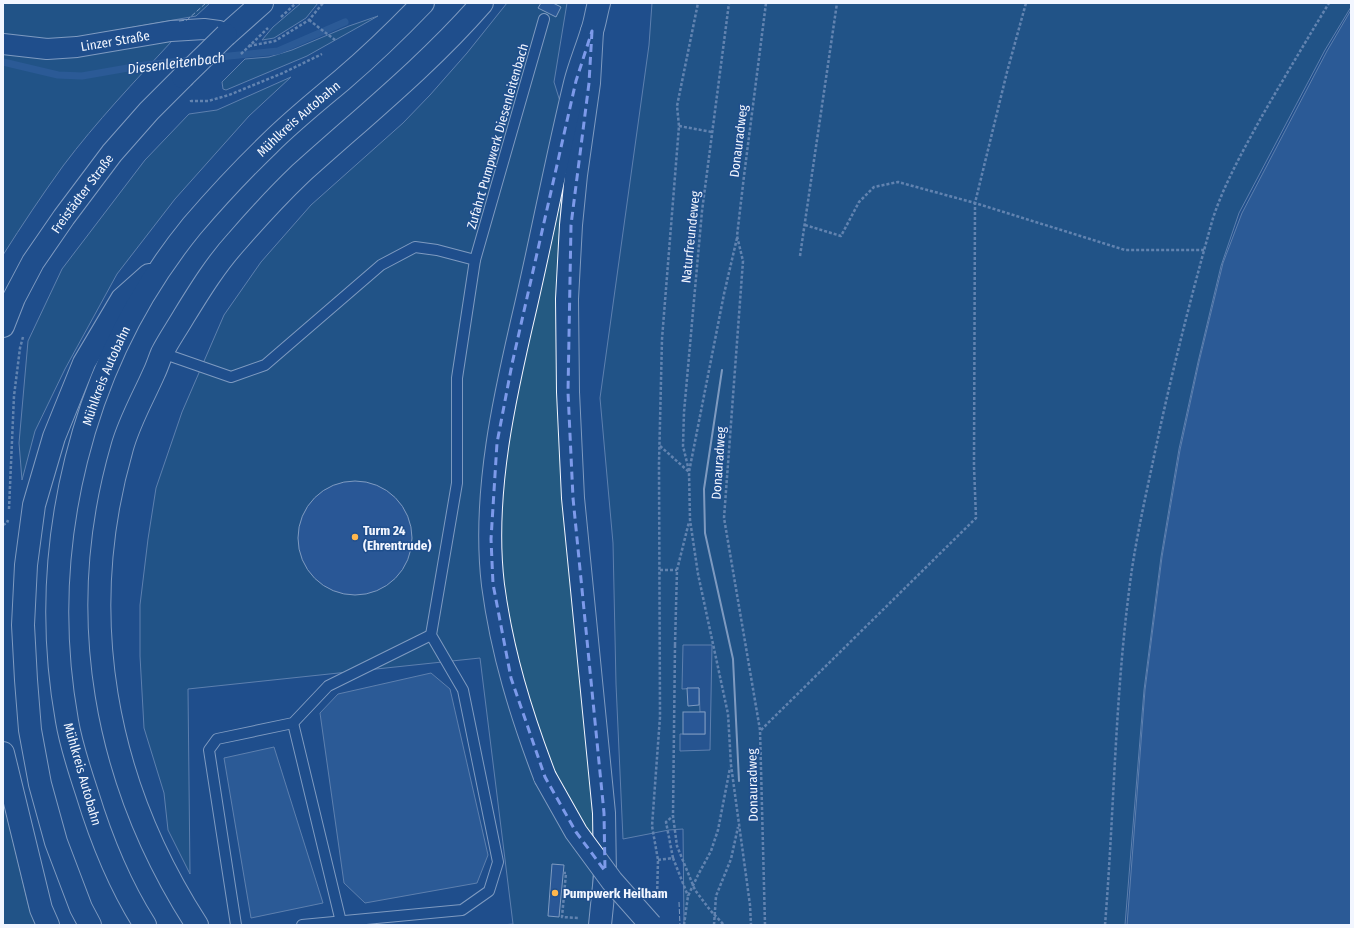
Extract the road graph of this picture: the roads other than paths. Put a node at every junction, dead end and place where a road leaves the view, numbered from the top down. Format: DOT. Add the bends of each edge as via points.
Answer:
graph roads {
  1 [pos="262,3"];
  2 [pos="423,3"];
  3 [pos="482,3"];
  4 [pos="599,3"];
  5 [pos="544,19"];
  6 [pos="592,31"];
  7 [pos="226,35"];
  8 [pos="3,44"];
  9 [pos="168,258"];
  10 [pos="475,260"];
  11 [pos="3,326"];
  12 [pos="162,353"];
  13 [pos="431,635"];
  14 [pos="293,723"];
  15 [pos="3,753"];
  16 [pos="341,922"];
  17 [pos="591,922"];
  18 [pos="48,925"];
  19 [pos="90,925"];
  20 [pos="145,925"];
  21 [pos="197,925"];
  22 [pos="236,925"];
  23 [pos="302,925"];
  24 [pos="651,925"];
  1 -- 7 [label="main road"];
  2 -- 9 [label="main road, Mühlkreis Autobahn" via="364,60 270,142 212,203"];
  3 -- 12 [label="main road" via="416,70 274,200 208,276"];
  4 -- 6 [label="main road"];
  5 -- 10 [label="lane, Zufahrt Pumpwerk Diesenleitenbach"];
  6 -- 17 [label="main road" via="590,83 571,225 568,300 568,392 573,498 604,814 605,876"];
  6 -- 24 [label="main road, bridge" via="576,81 512,364 497,443 492,488 493,584 511,678 526,728 545,777 576,832 612,881"];
  7 -- 8 [label="street, Linzer Straße" via="219,31 204,29 171,31 77,47 48,49"];
  7 -- 11 [label="main road, Freistädter Straße, bridge" via="149,111 112,153 33,262"];
  9 -- 19 [label="main road" via="122,299 84,363 54,437 34,506 26,565 23,626 30,730 40,784 56,842"];
  9 -- 20 [label="main road, Mühlkreis Autobahn" via="118,344 97,394 74,466 60,553 58,622 67,721 93,815 108,856"];
  10 -- 12 [label="lane" via="415,247 381,265 265,365 231,377"];
  10 -- 13 [label="lane, Zufahrt Pumpwerk Diesenleitenbach" via="457,378 457,482"];
  12 -- 21 [label="main road" via="122,446 106,518 98,613 100,647 115,739 132,794 149,838"];
  13 -- 14 [label="lane" via="328,686"];
  13 -- 16 [label="lane" via="463,690 498,862 489,891 462,910"];
  14 -- 16 [label="lane"];
  14 -- 22 [label="lane" via="217,740 209,750"];
  15 -- 18 [label="main road" via="41,909"];
  16 -- 23 [label="lane"];
}
